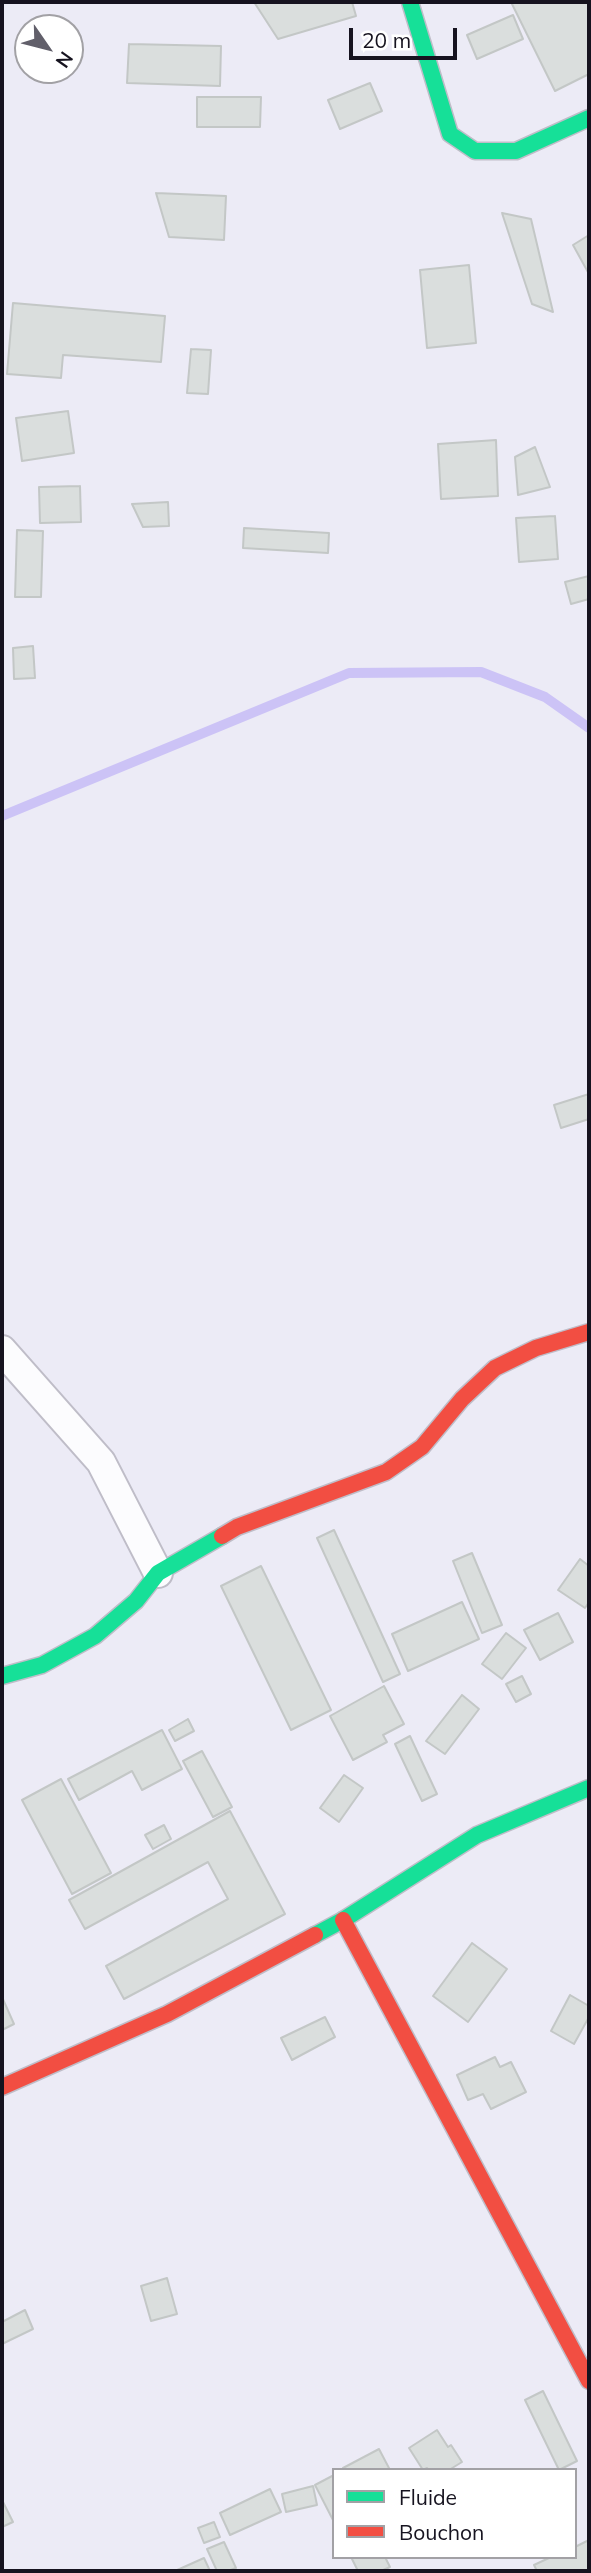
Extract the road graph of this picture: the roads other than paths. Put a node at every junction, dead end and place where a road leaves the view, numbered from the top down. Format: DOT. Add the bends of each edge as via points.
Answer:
graph roads {
  1 [pos="410,2"];
  2 [pos="589,118"];
  3 [pos="589,1332"];
  4 [pos="2,1350"];
  5 [pos="158,1573"];
  6 [pos="2,1676"];
  7 [pos="589,1788"];
  8 [pos="343,1920"];
  9 [pos="2,2087"];
  10 [pos="589,2381"];
  1 -- 2 [label="street" via="450,134 475,151 516,151"];
  3 -- 5 [label="street" via="536,1348 495,1368 422,1447 386,1472 237,1527"];
  4 -- 5 [label="street" via="101,1461"];
  5 -- 6 [label="street" via="136,1601 95,1636 42,1665"];
  7 -- 8 [label="street" via="477,1835"];
  8 -- 9 [label="street" via="167,2014"];
  8 -- 10 [label="street"];
}
